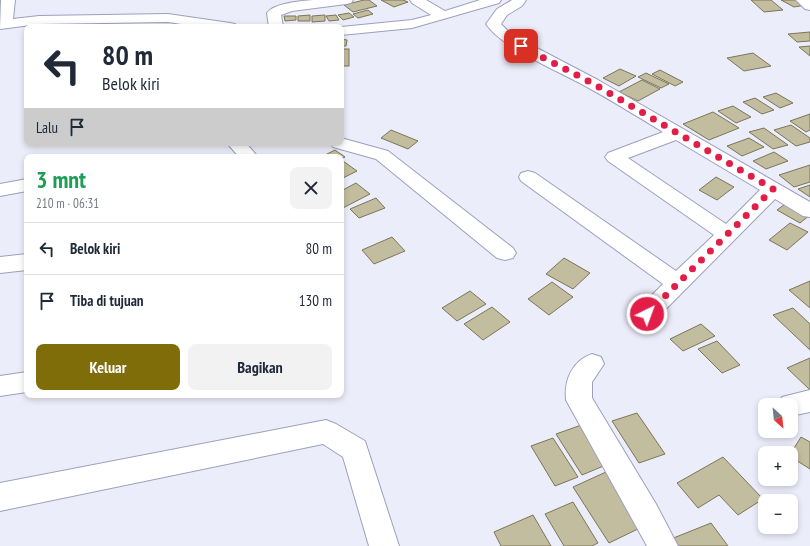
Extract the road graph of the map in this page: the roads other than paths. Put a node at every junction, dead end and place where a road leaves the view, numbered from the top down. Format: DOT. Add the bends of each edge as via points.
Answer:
graph roads {
  1 [pos="8,0"];
  2 [pos="346,0"];
  3 [pos="417,0"];
  4 [pos="491,0"];
  5 [pos="519,0"];
  6 [pos="803,0"];
  7 [pos="810,6"];
  8 [pos="443,16"];
  9 [pos="138,22"];
  10 [pos="209,24"];
  11 [pos="276,24"];
  12 [pos="3,25"];
  13 [pos="344,31"];
  14 [pos="678,133"];
  15 [pos="344,144"];
  16 [pos="239,146"];
  17 [pos="245,154"];
  18 [pos="528,177"];
  19 [pos="24,186"];
  20 [pos="773,189"];
  21 [pos="0,190"];
  22 [pos="810,210"];
  23 [pos="727,234"];
  24 [pos="504,253"];
  25 [pos="24,262"];
  26 [pos="0,265"];
  27 [pos="677,283"];
  28 [pos="647,314"];
  29 [pos="592,364"];
  30 [pos="24,382"];
  31 [pos="0,386"];
  32 [pos="810,401"];
  33 [pos="798,404"];
  34 [pos="0,498"];
  35 [pos="384,546"];
  36 [pos="663,546"];
  1 -- 12 [label="street"];
  2 -- 11 [label="street" via="289,7 274,13"];
  3 -- 8 [label="street"];
  4 -- 8 [label="street"];
  5 -- 14 [label="street" via="502,12 493,24 507,38"];
  6 -- 7 [label="street"];
  8 -- 13 [label="street" via="412,24"];
  9 -- 10 [label="street" via="168,18"];
  9 -- 12 [label="street" via="39,20"];
  14 -- 20 [label="street"];
  14 -- 23 [label="street" via="614,157"];
  15 -- 24 [label="street" via="382,155"];
  16 -- 17 [label="street"];
  18 -- 27 [label="street"];
  19 -- 21 [label="street"];
  20 -- 22 [label="street"];
  20 -- 23 [label="street"];
  23 -- 27 [label="street"];
  25 -- 26 [label="street"];
  27 -- 28 [label="street"];
  29 -- 36 [label="street" via="577,385 578,400"];
  30 -- 31 [label="street"];
  32 -- 33 [label="street"];
  34 -- 35 [label="street" via="326,432 355,450"];
}
